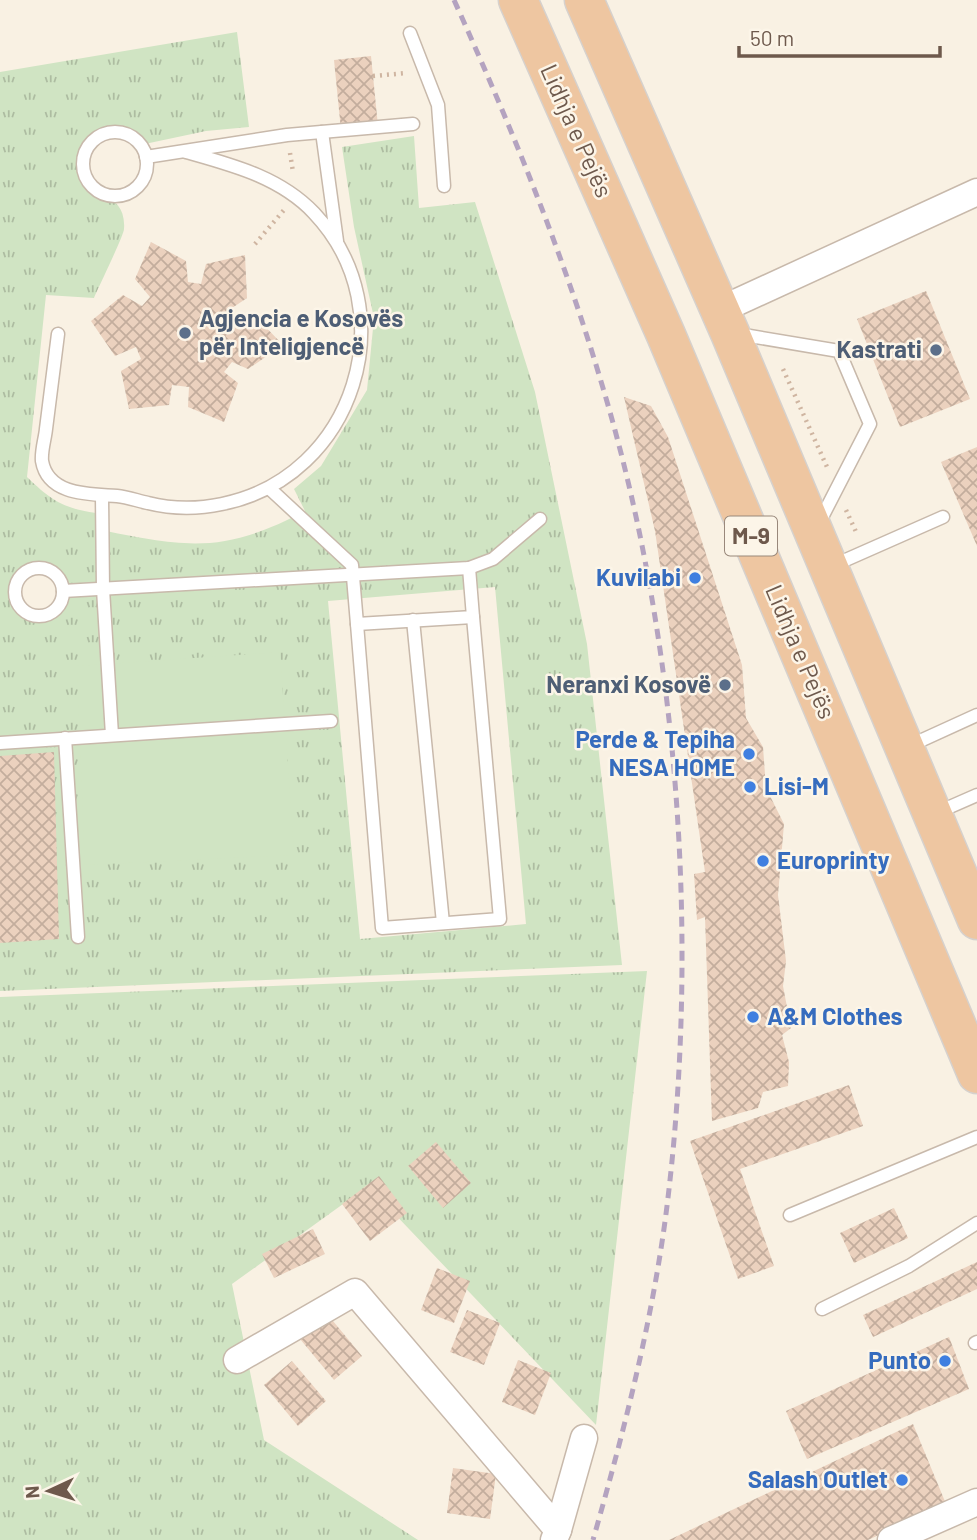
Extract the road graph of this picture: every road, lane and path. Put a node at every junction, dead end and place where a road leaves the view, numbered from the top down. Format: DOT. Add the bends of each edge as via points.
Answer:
graph roads {
  1 [pos="518,0"];
  2 [pos="584,0"];
  3 [pos="410,33"];
  4 [pos="410,73"];
  5 [pos="373,76"];
  6 [pos="413,124"];
  7 [pos="323,132"];
  8 [pos="187,152"];
  9 [pos="146,157"];
  10 [pos="444,186"];
  11 [pos="977,192"];
  12 [pos="337,242"];
  13 [pos="725,321"];
  14 [pos="58,334"];
  15 [pos="269,488"];
  16 [pos="102,496"];
  17 [pos="943,517"];
  18 [pos="540,519"];
  19 [pos="814,533"];
  20 [pos="829,567"];
  21 [pos="469,568"];
  22 [pos="353,575"];
  23 [pos="103,589"];
  24 [pos="63,591"];
  25 [pos="473,617"];
  26 [pos="413,620"];
  27 [pos="357,624"];
  28 [pos="977,715"];
  29 [pos="331,720"];
  30 [pos="112,735"];
  31 [pos="65,738"];
  32 [pos="0,743"];
  33 [pos="905,748"];
  34 [pos="977,795"];
  35 [pos="933,814"];
  36 [pos="977,920"];
  37 [pos="443,923"];
  38 [pos="78,937"];
  39 [pos="977,1074"];
  40 [pos="977,1137"];
  41 [pos="790,1214"];
  42 [pos="977,1223"];
  43 [pos="821,1309"];
  44 [pos="237,1360"];
  45 [pos="584,1438"];
  46 [pos="977,1502"];
  47 [pos="556,1535"];
  48 [pos="891,1540"];
  1 -- 39 [label="highway, Lidhja e Pejës / M-9" via="666,335"];
  2 -- 13 [label="highway, M-9"];
  3 -- 10 [label="lane" via="438,104"];
  4 -- 5 [label="path"];
  6 -- 7 [label="lane"];
  7 -- 8 [label="lane"];
  7 -- 12 [label="lane"];
  8 -- 9 [label="lane"];
  8 -- 12 [label="lane" via="248,170 290,193"];
  9 -- 9 [label="lane" via="139,185 121,195 94,188 84,170 85,152 92,142 111,132 133,138"];
  11 -- 13 [label="street"];
  12 -- 15 [label="lane" via="352,271 360,303 362,339 356,373 347,402 321,446"];
  13 -- 19 [label="highway, M-9"];
  13 -- 19 [label="lane" via="839,351 845,363 870,424"];
  14 -- 16 [label="lane" via="42,461 55,483 67,490"];
  15 -- 16 [label="lane" via="200,507"];
  15 -- 22 [label="lane" via="352,565"];
  16 -- 23 [label="lane"];
  17 -- 20 [label="lane"];
  18 -- 21 [label="lane" via="493,559"];
  19 -- 20 [label="highway, M-9"];
  20 -- 33 [label="highway, M-9"];
  21 -- 22 [label="lane"];
  21 -- 25 [label="lane"];
  22 -- 23 [label="lane"];
  22 -- 27 [label="lane"];
  23 -- 24 [label="lane"];
  23 -- 30 [label="lane"];
  25 -- 26 [label="lane"];
  25 -- 37 [label="lane" via="500,919"];
  26 -- 27 [label="lane"];
  26 -- 37 [label="lane"];
  27 -- 37 [label="lane" via="382,928"];
  28 -- 33 [label="lane"];
  29 -- 30 [label="lane"];
  30 -- 31 [label="lane"];
  31 -- 32 [label="lane"];
  31 -- 38 [label="lane"];
  33 -- 35 [label="highway, M-9"];
  34 -- 35 [label="lane"];
  35 -- 36 [label="highway, M-9"];
  40 -- 41 [label="lane"];
  42 -- 43 [label="lane" via="909,1266"];
  44 -- 47 [label="street" via="355,1292"];
  45 -- 47 [label="street"];
  46 -- 48 [label="street"];
}
